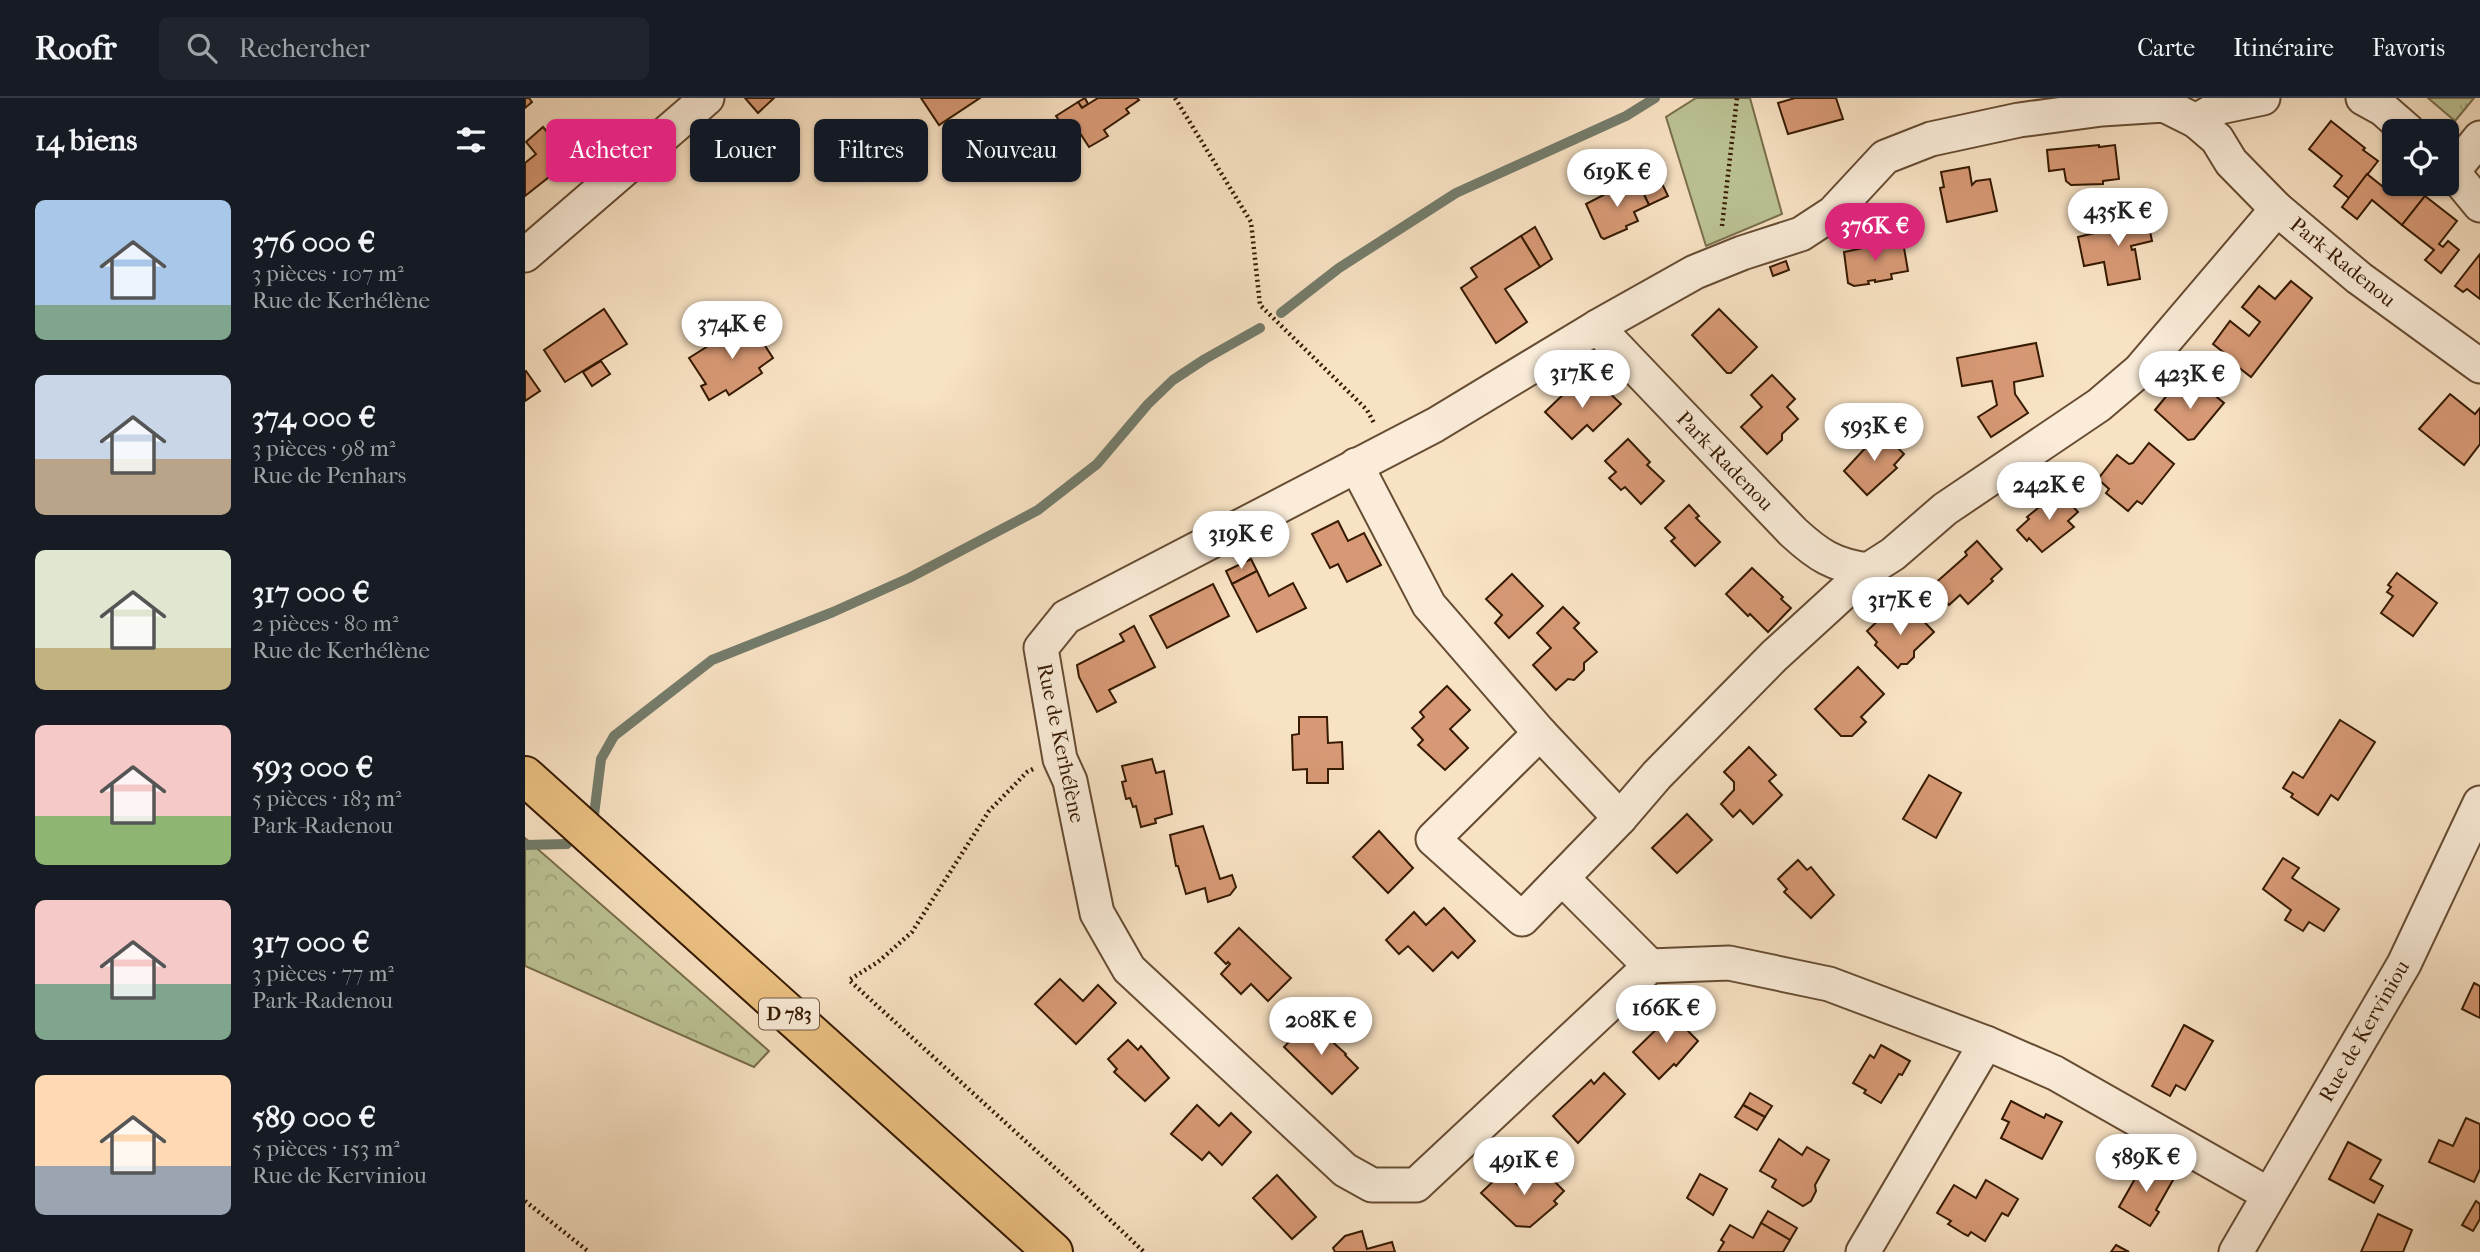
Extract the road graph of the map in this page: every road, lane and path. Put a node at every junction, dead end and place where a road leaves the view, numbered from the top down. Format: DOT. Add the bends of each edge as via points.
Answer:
graph roads {
  1 [pos="707,98"];
  2 [pos="1175,98"];
  3 [pos="1737,98"];
  4 [pos="2263,98"];
  5 [pos="2363,98"];
  6 [pos="2394,119"];
  7 [pos="2196,121"];
  8 [pos="2480,138"];
  9 [pos="2459,159"];
  10 [pos="2459,179"];
  11 [pos="2480,205"];
  12 [pos="2277,209"];
  13 [pos="525,255"];
  14 [pos="1717,261"];
  15 [pos="1597,327"];
  16 [pos="2480,366"];
  17 [pos="1388,449"];
  18 [pos="1356,466"];
  19 [pos="1868,570"];
  20 [pos="1540,733"];
  21 [pos="1061,759"];
  22 [pos="525,776"];
  23 [pos="2480,803"];
  24 [pos="1620,818"];
  25 [pos="1562,878"];
  26 [pos="1650,965"];
  27 [pos="1986,1043"];
  28 [pos="2268,1194"];
  29 [pos="525,1201"];
  30 [pos="589,1252"];
  31 [pos="1053,1252"];
  32 [pos="1144,1252"];
  33 [pos="1863,1252"];
  34 [pos="2236,1252"];
  1 -- 13 [label="street"];
  2 -- 17 [label="path" via="1251,222 1259,305 1367,410"];
  3 -- 14 [label="path"];
  4 -- 7 [label="street" via="2220,107"];
  5 -- 6 [label="street"];
  7 -- 12 [label="street, Rue de Kerhélène"];
  7 -- 14 [label="street, Rue de Kerhélène" via="2164,105 2102,109 2019,120 1931,139 1885,157 1833,213 1801,234"];
  8 -- 9 [label="street"];
  10 -- 11 [label="street"];
  12 -- 16 [label="street, Park-Radenou" via="2358,278"];
  12 -- 19 [label="street, Park-Radenou" via="2140,370 2099,405 1945,509"];
  14 -- 15 [label="street, Rue de Kerhélène"];
  15 -- 17 [label="street, Rue de Kerhélène"];
  15 -- 19 [label="street, Park-Radenou" via="1816,553"];
  17 -- 18 [label="street, Rue de Kerhélène"];
  18 -- 20 [label="street" via="1429,605"];
  18 -- 21 [label="street, Rue de Kerhélène" via="1066,617 1041,648"];
  19 -- 24 [label="street, Park-Radenou" via="1788,642"];
  20 -- 24 [label="street"];
  20 -- 25 [label="street, Park-Radenou" via="1433,839 1522,919"];
  21 -- 26 [label="street, Rue de Kerhélène" via="1070,781 1097,913 1129,969 1345,1170 1372,1185 1416,1185"];
  21 -- 32 [label="path" via="1027,772 989,811 912,932 849,981"];
  22 -- 31 [label="main road, D 783"];
  23 -- 28 [label="street, Rue de Kerviniou" via="2404,964"];
  24 -- 25 [label="street, Park-Radenou"];
  25 -- 26 [label="street"];
  26 -- 27 [label="street" via="1729,963 1829,985"];
  27 -- 28 [label="street" via="2055,1073"];
  27 -- 33 [label="street"];
  28 -- 34 [label="street, Rue de Kerviniou"];
  29 -- 30 [label="path"];
}
